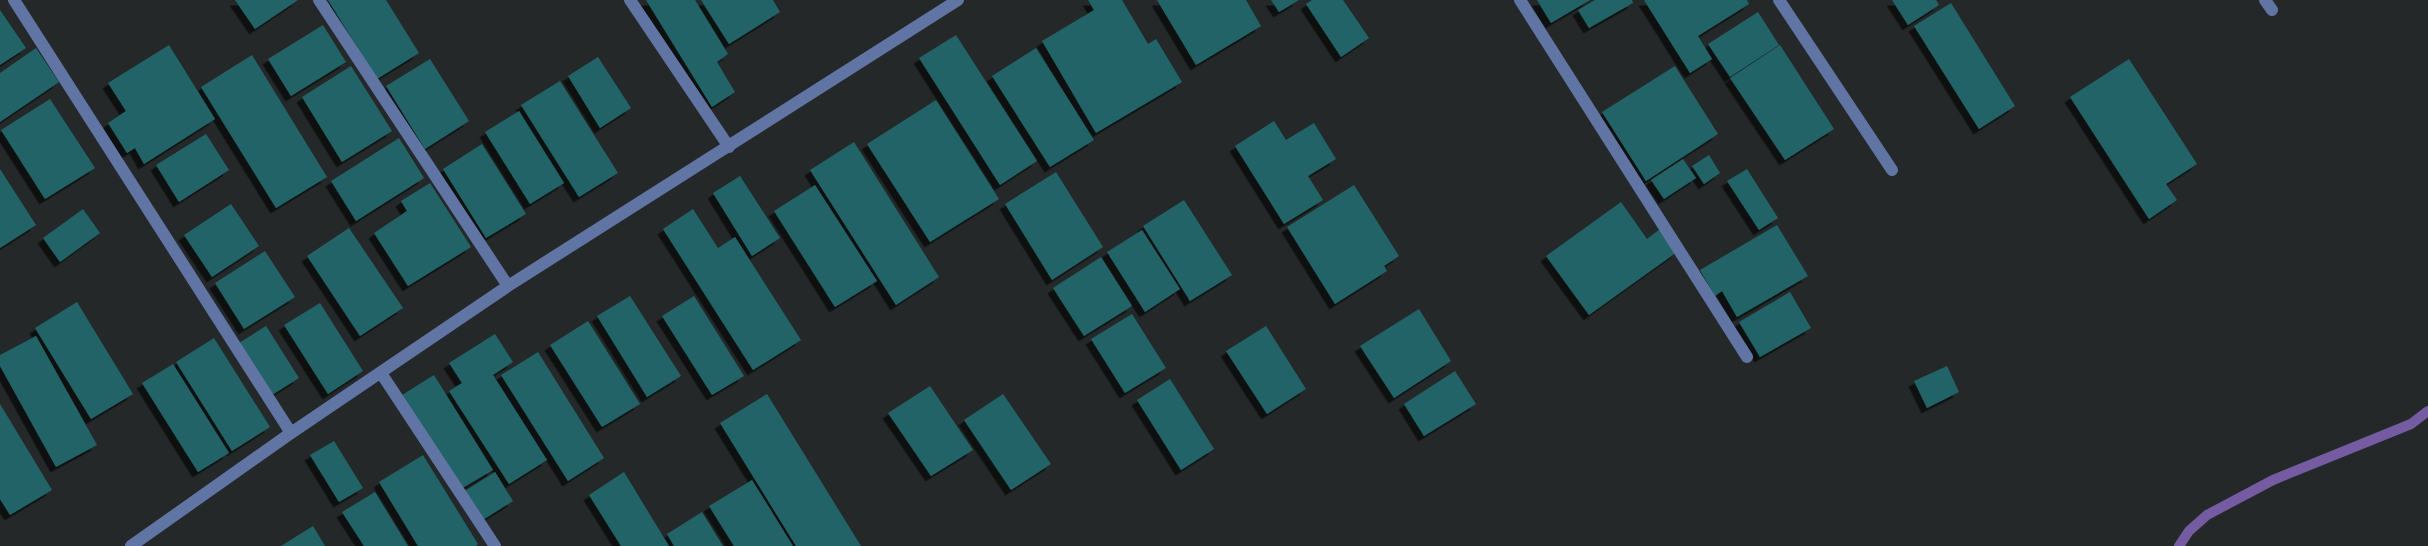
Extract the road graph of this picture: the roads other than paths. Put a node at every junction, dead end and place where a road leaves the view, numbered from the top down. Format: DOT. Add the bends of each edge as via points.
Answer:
graph roads {
  1 [pos="14,0"];
  2 [pos="319,0"];
  3 [pos="630,0"];
  4 [pos="958,0"];
  5 [pos="1520,0"];
  6 [pos="1779,0"];
  7 [pos="729,147"];
  8 [pos="1892,170"];
  9 [pos="508,286"];
  10 [pos="1747,357"];
  11 [pos="381,373"];
  12 [pos="291,433"];
  13 [pos="131,546"];
  14 [pos="495,546"];
  1 -- 12 [label="street"];
  2 -- 9 [label="street"];
  3 -- 7 [label="street"];
  4 -- 7 [label="street"];
  5 -- 10 [label="street"];
  6 -- 8 [label="street"];
  7 -- 9 [label="street"];
  9 -- 11 [label="street"];
  11 -- 12 [label="street"];
  11 -- 14 [label="street"];
  12 -- 13 [label="street"];
}
